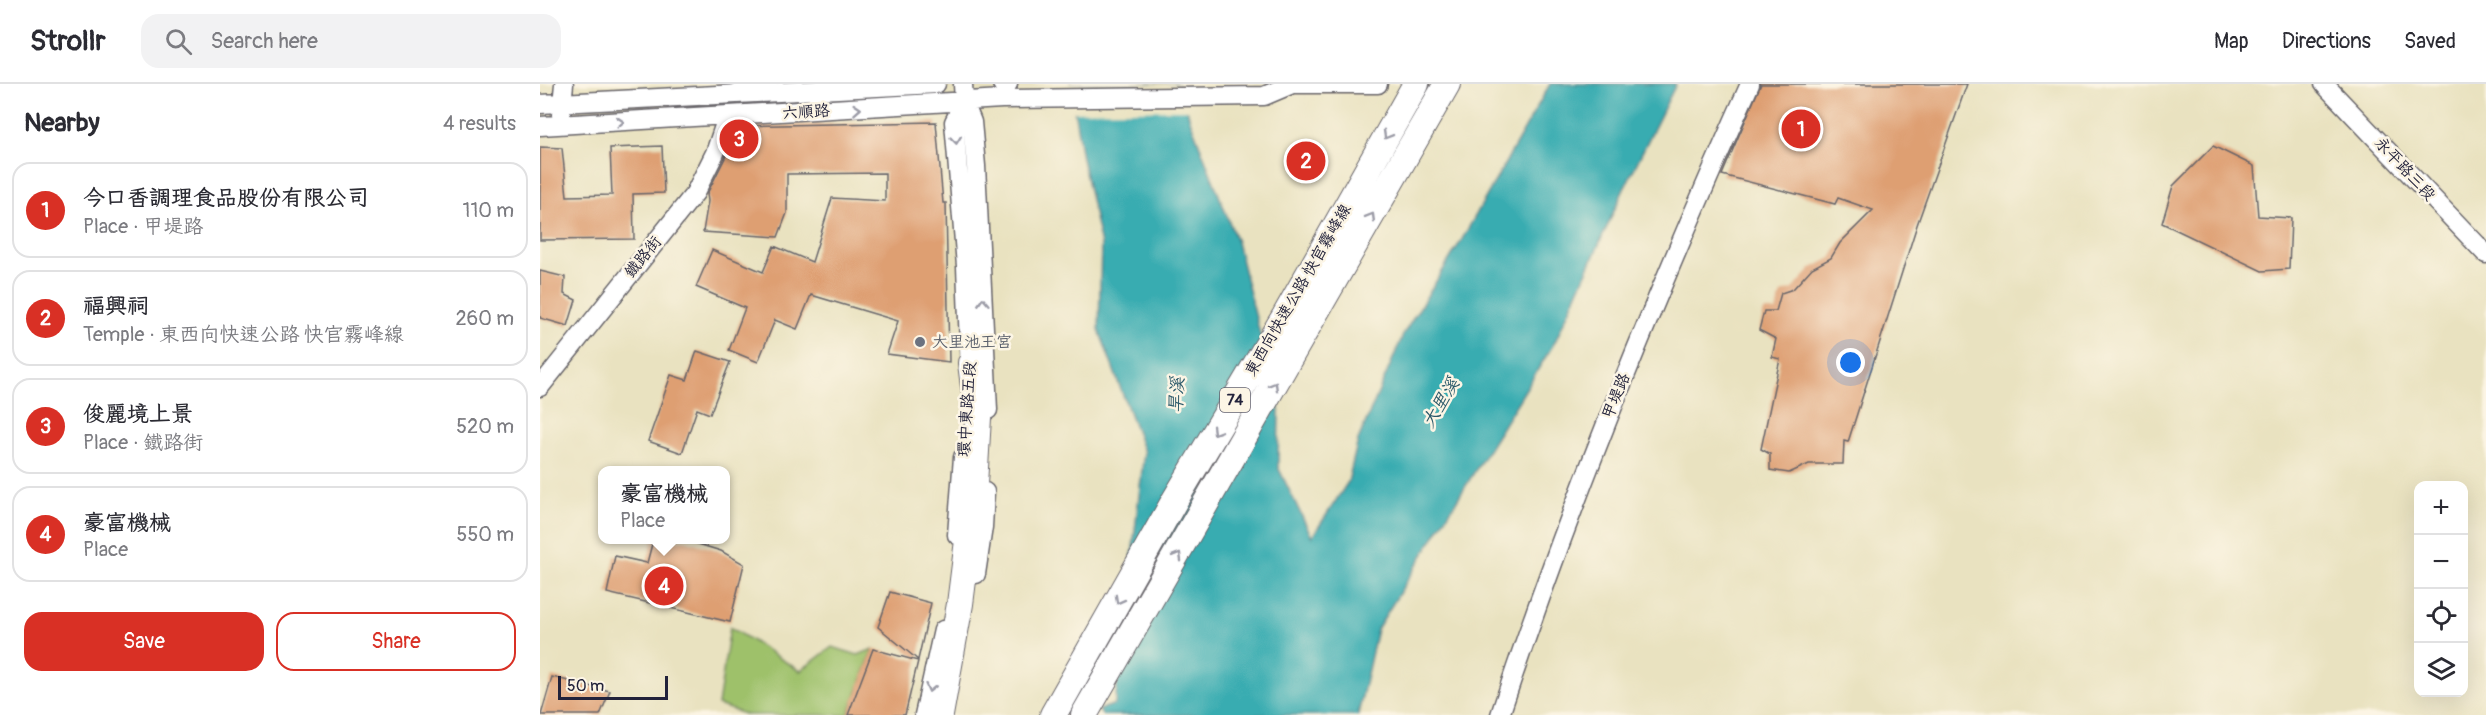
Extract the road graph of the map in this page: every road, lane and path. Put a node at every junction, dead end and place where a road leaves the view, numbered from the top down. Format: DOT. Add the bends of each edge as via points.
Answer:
graph roads {
  1 [pos="564,84"];
  2 [pos="936,84"];
  3 [pos="1002,84"];
  4 [pos="1008,84"];
  5 [pos="1289,84"];
  6 [pos="1378,84"];
  7 [pos="1416,84"];
  8 [pos="1447,84"];
  9 [pos="1750,84"];
  10 [pos="2324,84"];
  11 [pos="964,93"];
  12 [pos="561,103"];
  13 [pos="540,104"];
  14 [pos="727,117"];
  15 [pos="540,126"];
  16 [pos="562,126"];
  17 [pos="2486,254"];
  18 [pos="971,363"];
  19 [pos="540,387"];
  20 [pos="924,715"];
  21 [pos="940,715"];
  22 [pos="952,715"];
  23 [pos="1053,715"];
  24 [pos="1084,715"];
  25 [pos="1500,715"];
  1 -- 12 [label="street"];
  2 -- 12 [label="street, 六順路"];
  3 -- 4 [label="street"];
  5 -- 6 [label="street"];
  5 -- 11 [label="street, 六順路" via="1264,96 1002,99"];
  7 -- 23 [label="highway, 東西向快速公路 快官霧峰線 / 74, one-way"];
  24 -- 8 [label="highway, 東西向快速公路 快官霧峰線 / 74, one-way"];
  9 -- 25 [label="street, 甲堤路" via="1630,361 1575,500"];
  10 -- 17 [label="street, 永平路三段"];
  14 -- 11 [label="street, 六順路, one-way"];
  11 -- 18 [label="street, 環中東路五段, one-way" via="954,122"];
  22 -- 11 [label="street, 環中東路五段, one-way" via="984,527 989,427 976,166 972,122"];
  12 -- 13 [label="street, 六順路"];
  12 -- 16 [label="street"];
  16 -- 14 [label="street, 六順路, one-way"];
  14 -- 19 [label="street, 鐵路街" via="695,193"];
  15 -- 16 [label="street, 六順路"];
  18 -- 20 [label="street, 環中東路五段, one-way" via="949,606"];
  18 -- 21 [label="highway" via="978,418 973,501"];
}
